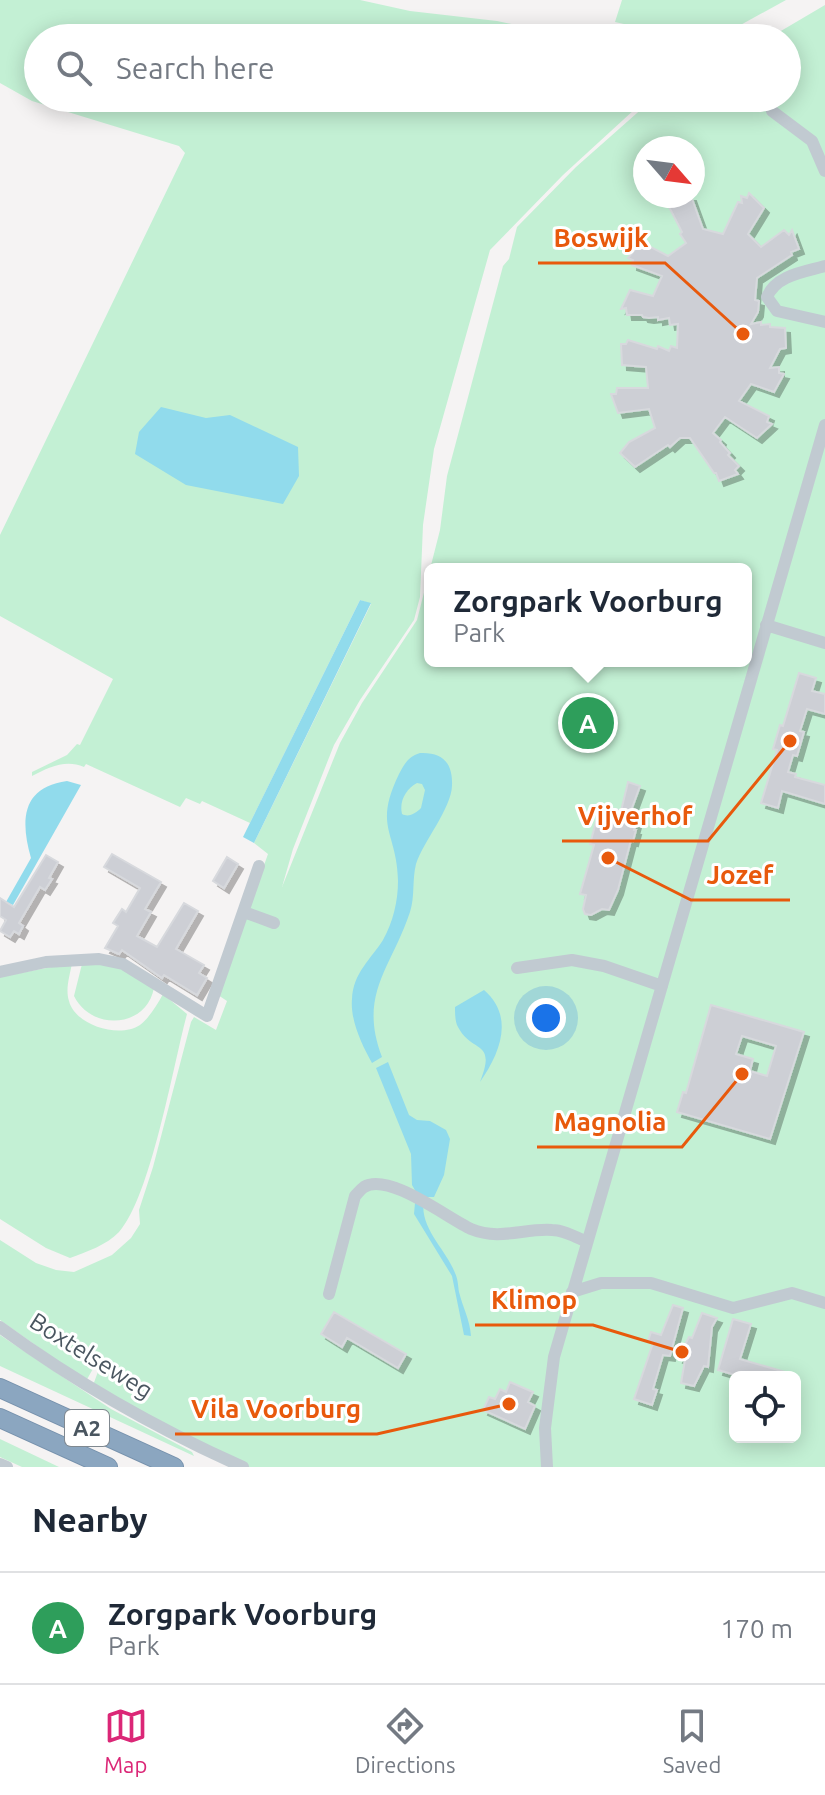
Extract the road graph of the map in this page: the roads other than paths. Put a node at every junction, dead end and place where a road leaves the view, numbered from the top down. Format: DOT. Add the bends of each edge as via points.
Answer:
graph roads {
  1 [pos="773,112"];
  2 [pos="825,171"];
  3 [pos="825,266"];
  4 [pos="825,322"];
  5 [pos="825,425"];
  6 [pos="766,625"];
  7 [pos="825,643"];
  8 [pos="259,866"];
  9 [pos="244,912"];
  10 [pos="274,923"];
  11 [pos="517,968"];
  12 [pos="0,972"];
  13 [pos="662,986"];
  14 [pos="587,1242"];
  15 [pos="572,1292"];
  16 [pos="329,1294"];
  17 [pos="825,1303"];
  18 [pos="0,1327"];
  19 [pos="0,1388"];
  20 [pos="0,1418"];
  21 [pos="0,1464"];
  22 [pos="7,1467"];
  23 [pos="108,1467"];
  24 [pos="174,1467"];
  25 [pos="243,1467"];
  26 [pos="547,1467"];
  1 -- 2 [label="street" via="812,141"];
  3 -- 4 [label="street" via="780,280 767,297 777,311"];
  5 -- 6 [label="street"];
  6 -- 7 [label="street"];
  6 -- 13 [label="street"];
  8 -- 9 [label="street"];
  9 -- 10 [label="street"];
  9 -- 12 [label="street" via="207,1016 123,964 76,959"];
  11 -- 13 [label="street" via="572,960"];
  13 -- 14 [label="street"];
  14 -- 15 [label="street"];
  14 -- 16 [label="street" via="554,1230 507,1235 476,1231 412,1196 374,1184 355,1196"];
  15 -- 17 [label="street" via="601,1283 651,1283 733,1308 792,1293"];
  15 -- 26 [label="street" via="546,1399"];
  18 -- 25 [label="street, Boxtelseweg" via="120,1405"];
  19 -- 24 [label="highway, A2"];
  20 -- 23 [label="highway, A2"];
  21 -- 22 [label="street"];
}
